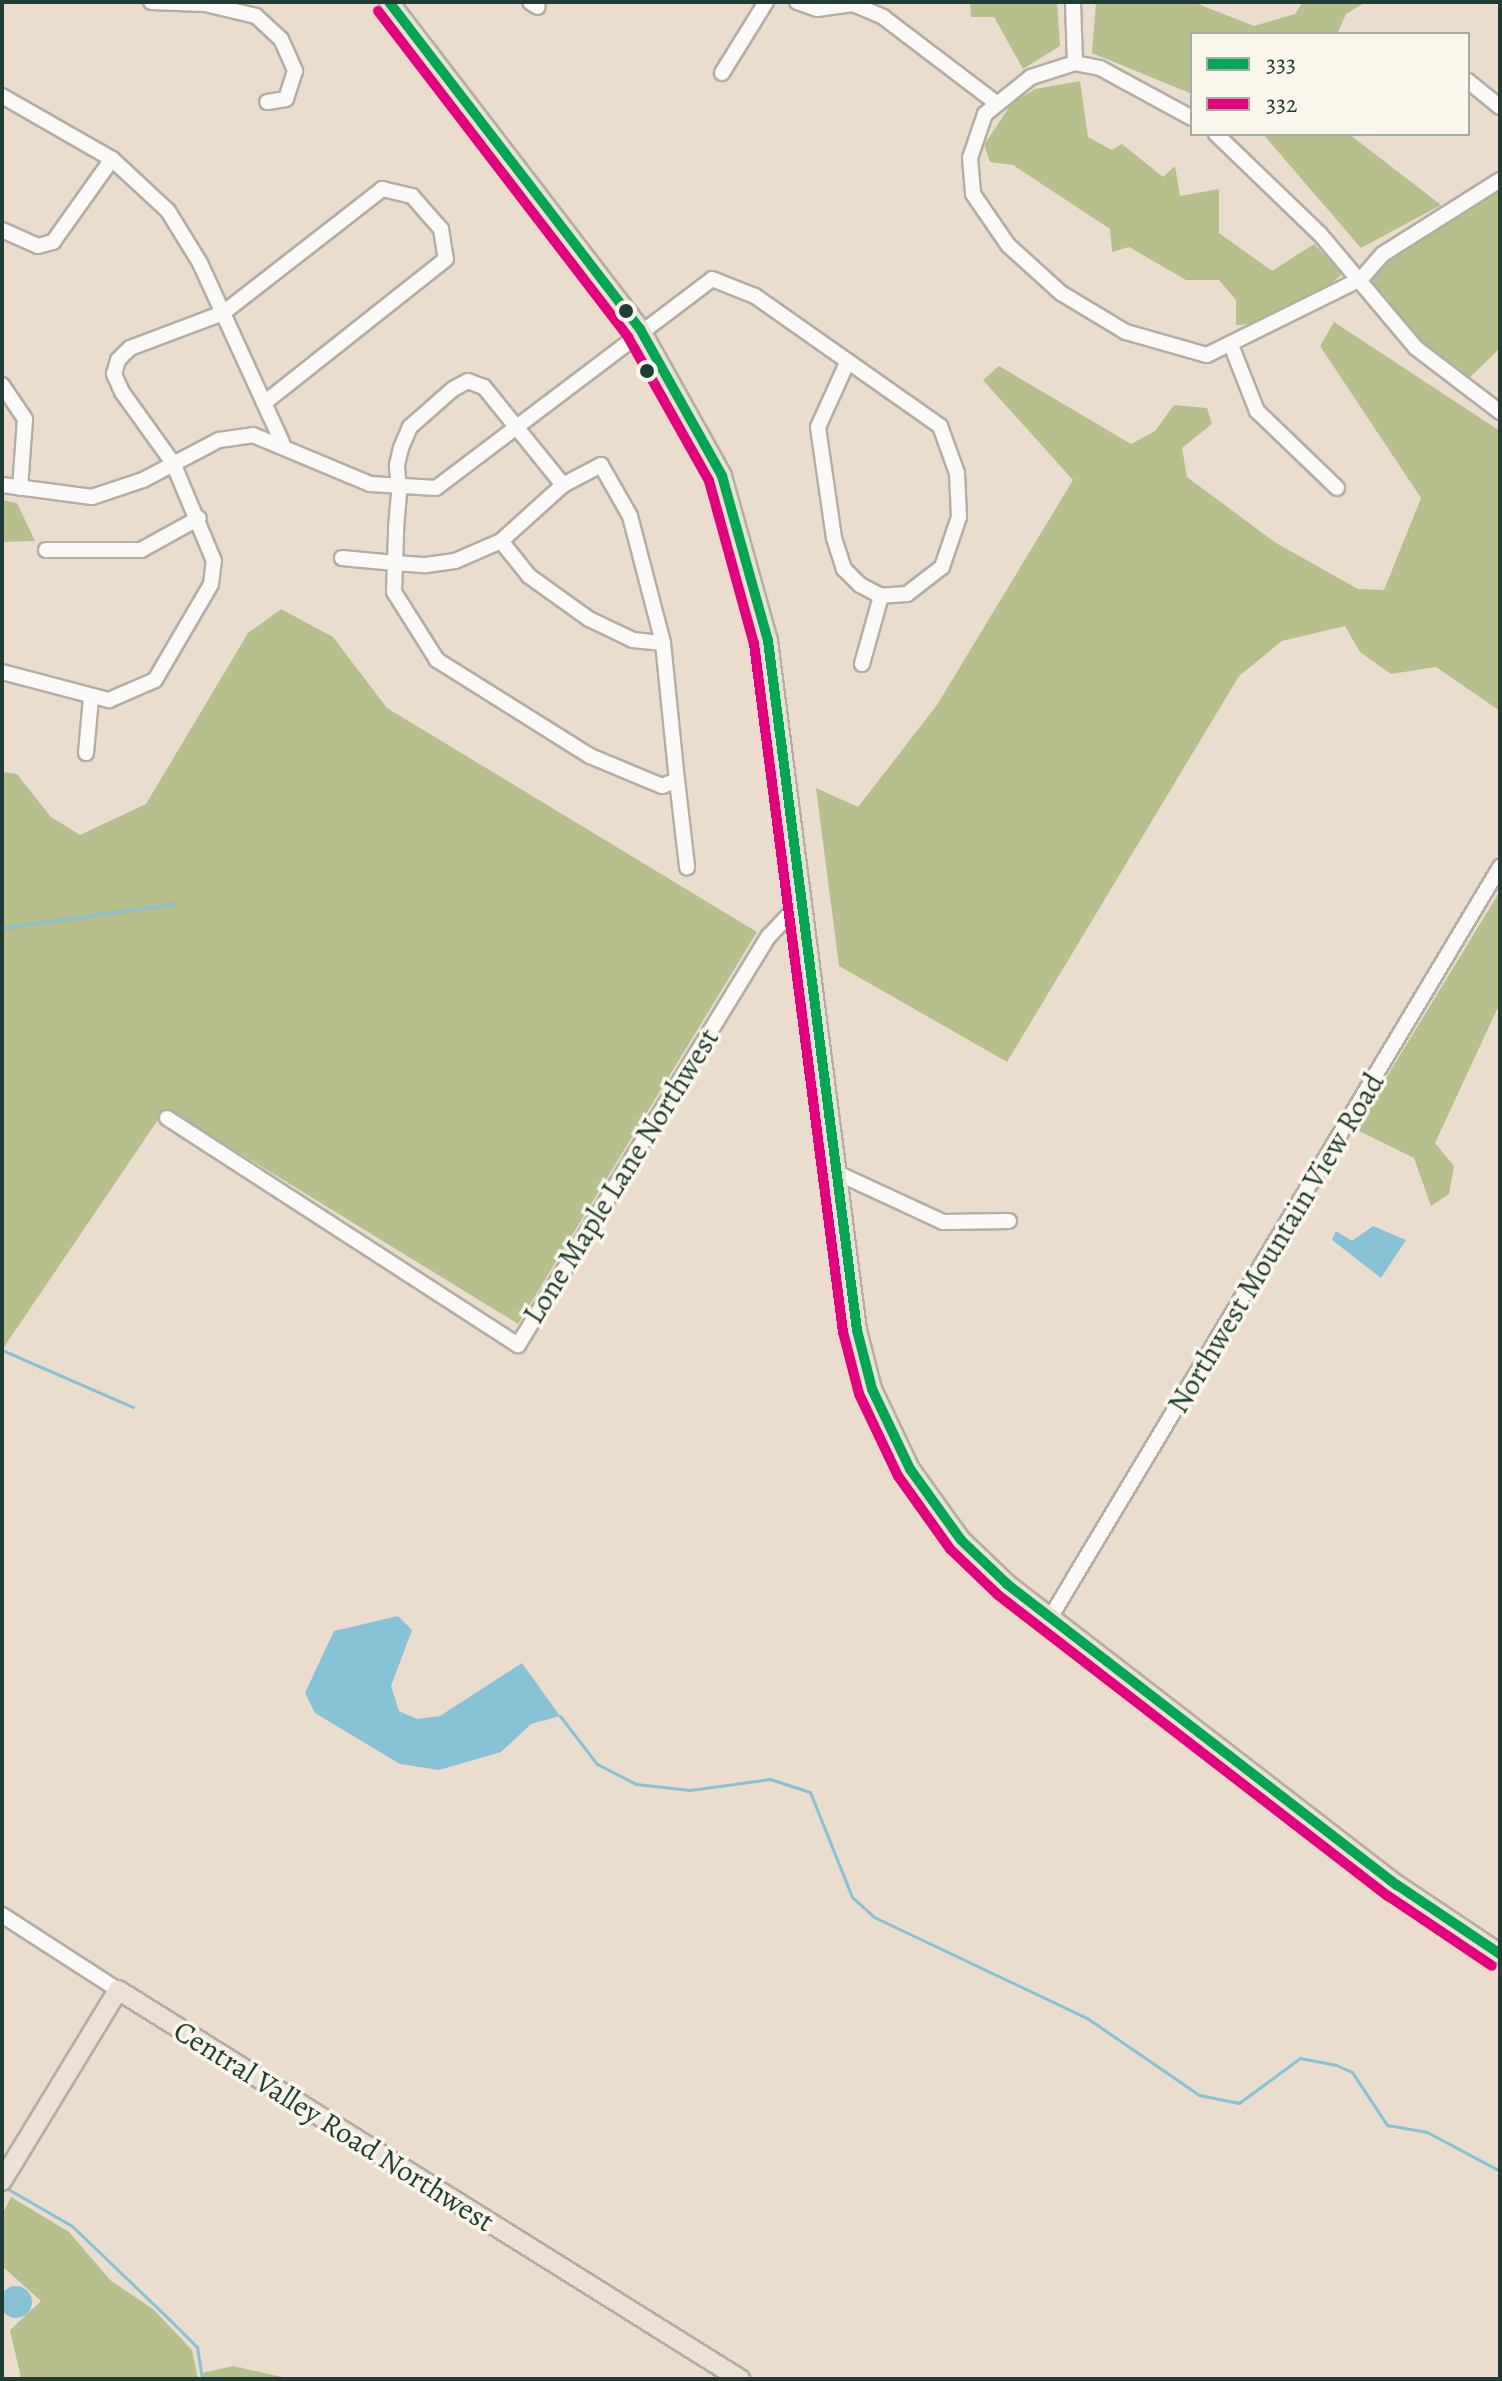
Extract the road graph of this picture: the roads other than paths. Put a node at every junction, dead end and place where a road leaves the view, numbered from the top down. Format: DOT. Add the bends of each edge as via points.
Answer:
graph roads {
  1 [pos="151,2"];
  2 [pos="389,2"];
  3 [pos="766,2"];
  4 [pos="797,2"];
  5 [pos="1073,2"];
  6 [pos="1075,63"];
  7 [pos="722,73"];
  8 [pos="1470,83"];
  9 [pos="2,96"];
  10 [pos="267,102"];
  11 [pos="995,102"];
  12 [pos="1500,107"];
  13 [pos="1190,117"];
  14 [pos="1218,136"];
  15 [pos="112,159"];
  16 [pos="1500,180"];
  17 [pos="2,230"];
  18 [pos="1361,279"];
  19 [pos="223,313"];
  20 [pos="640,329"];
  21 [pos="1231,345"];
  22 [pos="847,363"];
  23 [pos="2,385"];
  24 [pos="264,403"];
  25 [pos="1500,412"];
  26 [pos="520,431"];
  27 [pos="282,442"];
  28 [pos="173,463"];
  29 [pos="2,485"];
  30 [pos="563,485"];
  31 [pos="20,488"];
  32 [pos="1337,488"];
  33 [pos="399,490"];
  34 [pos="199,518"];
  35 [pos="501,541"];
  36 [pos="46,550"];
  37 [pos="342,558"];
  38 [pos="395,563"];
  39 [pos="881,596"];
  40 [pos="663,643"];
  41 [pos="862,664"];
  42 [pos="2,672"];
  43 [pos="91,698"];
  44 [pos="86,753"];
  45 [pos="677,780"];
  46 [pos="687,867"];
  47 [pos="1500,867"];
  48 [pos="800,903"];
  49 [pos="167,1118"];
  50 [pos="833,1171"];
  51 [pos="1009,1221"];
  52 [pos="1050,1618"];
  53 [pos="2,1915"];
  54 [pos="1500,1954"];
  55 [pos="118,1990"];
  56 [pos="2,2181"];
  57 [pos="740,2379"];
  1 -- 10 [label="street" via="205,4 256,16 281,39 295,71 286,99"];
  2 -- 20 [label="main road"];
  3 -- 7 [label="street"];
  4 -- 11 [label="street" via="817,9 853,4 883,17"];
  5 -- 6 [label="street"];
  6 -- 11 [label="street" via="1031,77"];
  6 -- 13 [label="street" via="1123,78"];
  8 -- 12 [label="street"];
  9 -- 15 [label="street"];
  11 -- 21 [label="street" via="976,133 970,179 979,209 1008,245 1061,293 1126,332 1186,354"];
  14 -- 18 [label="street"];
  15 -- 17 [label="street" via="53,242 38,246"];
  15 -- 19 [label="street" via="168,211"];
  16 -- 18 [label="street" via="1383,254"];
  18 -- 21 [label="street"];
  18 -- 25 [label="street" via="1416,348"];
  19 -- 24 [label="street"];
  19 -- 24 [label="street" via="382,189 412,196 449,245 446,259"];
  19 -- 28 [label="street" via="130,348 118,360 114,374 122,392"];
  20 -- 22 [label="street" via="712,279 755,296"];
  20 -- 26 [label="street"];
  20 -- 48 [label="main road" via="722,476 760,599"];
  21 -- 32 [label="street" via="1257,411"];
  22 -- 39 [label="street" via="818,427 828,511 844,569"];
  22 -- 39 [label="street" via="934,419 960,496 942,567 907,594"];
  23 -- 31 [label="street" via="25,419"];
  24 -- 27 [label="street"];
  26 -- 30 [label="street"];
  26 -- 33 [label="street" via="457,478"];
  26 -- 33 [label="street" via="484,387 468,381 410,427 397,465"];
  27 -- 28 [label="street" via="253,435 219,440"];
  27 -- 33 [label="street"];
  28 -- 31 [label="street" via="92,497"];
  28 -- 34 [label="street"];
  29 -- 31 [label="street"];
  30 -- 35 [label="street"];
  30 -- 40 [label="street" via="601,465 630,516"];
  33 -- 38 [label="street"];
  34 -- 36 [label="street" via="141,550"];
  34 -- 43 [label="street" via="212,547 211,584 173,653 138,691"];
  35 -- 38 [label="street" via="455,561"];
  35 -- 40 [label="street" via="529,576 589,619 633,640"];
  37 -- 38 [label="street"];
  38 -- 45 [label="street" via="394,592 437,660 639,782"];
  39 -- 41 [label="street"];
  40 -- 45 [label="street"];
  42 -- 43 [label="street"];
  43 -- 44 [label="street"];
  45 -- 46 [label="street"];
  47 -- 52 [label="street, Northwest Mountain View Road"];
  48 -- 49 [label="street, Lone Maple Lane Northwest" via="769,936 518,1345"];
  48 -- 50 [label="main road"];
  50 -- 51 [label="street" via="943,1222"];
  50 -- 52 [label="main road" via="859,1341 893,1438 961,1540"];
  52 -- 54 [label="main road" via="1397,1885"];
  53 -- 55 [label="street"];
  55 -- 56 [label="main road"];
  55 -- 57 [label="main road, Central Valley Road Northwest"];
}
